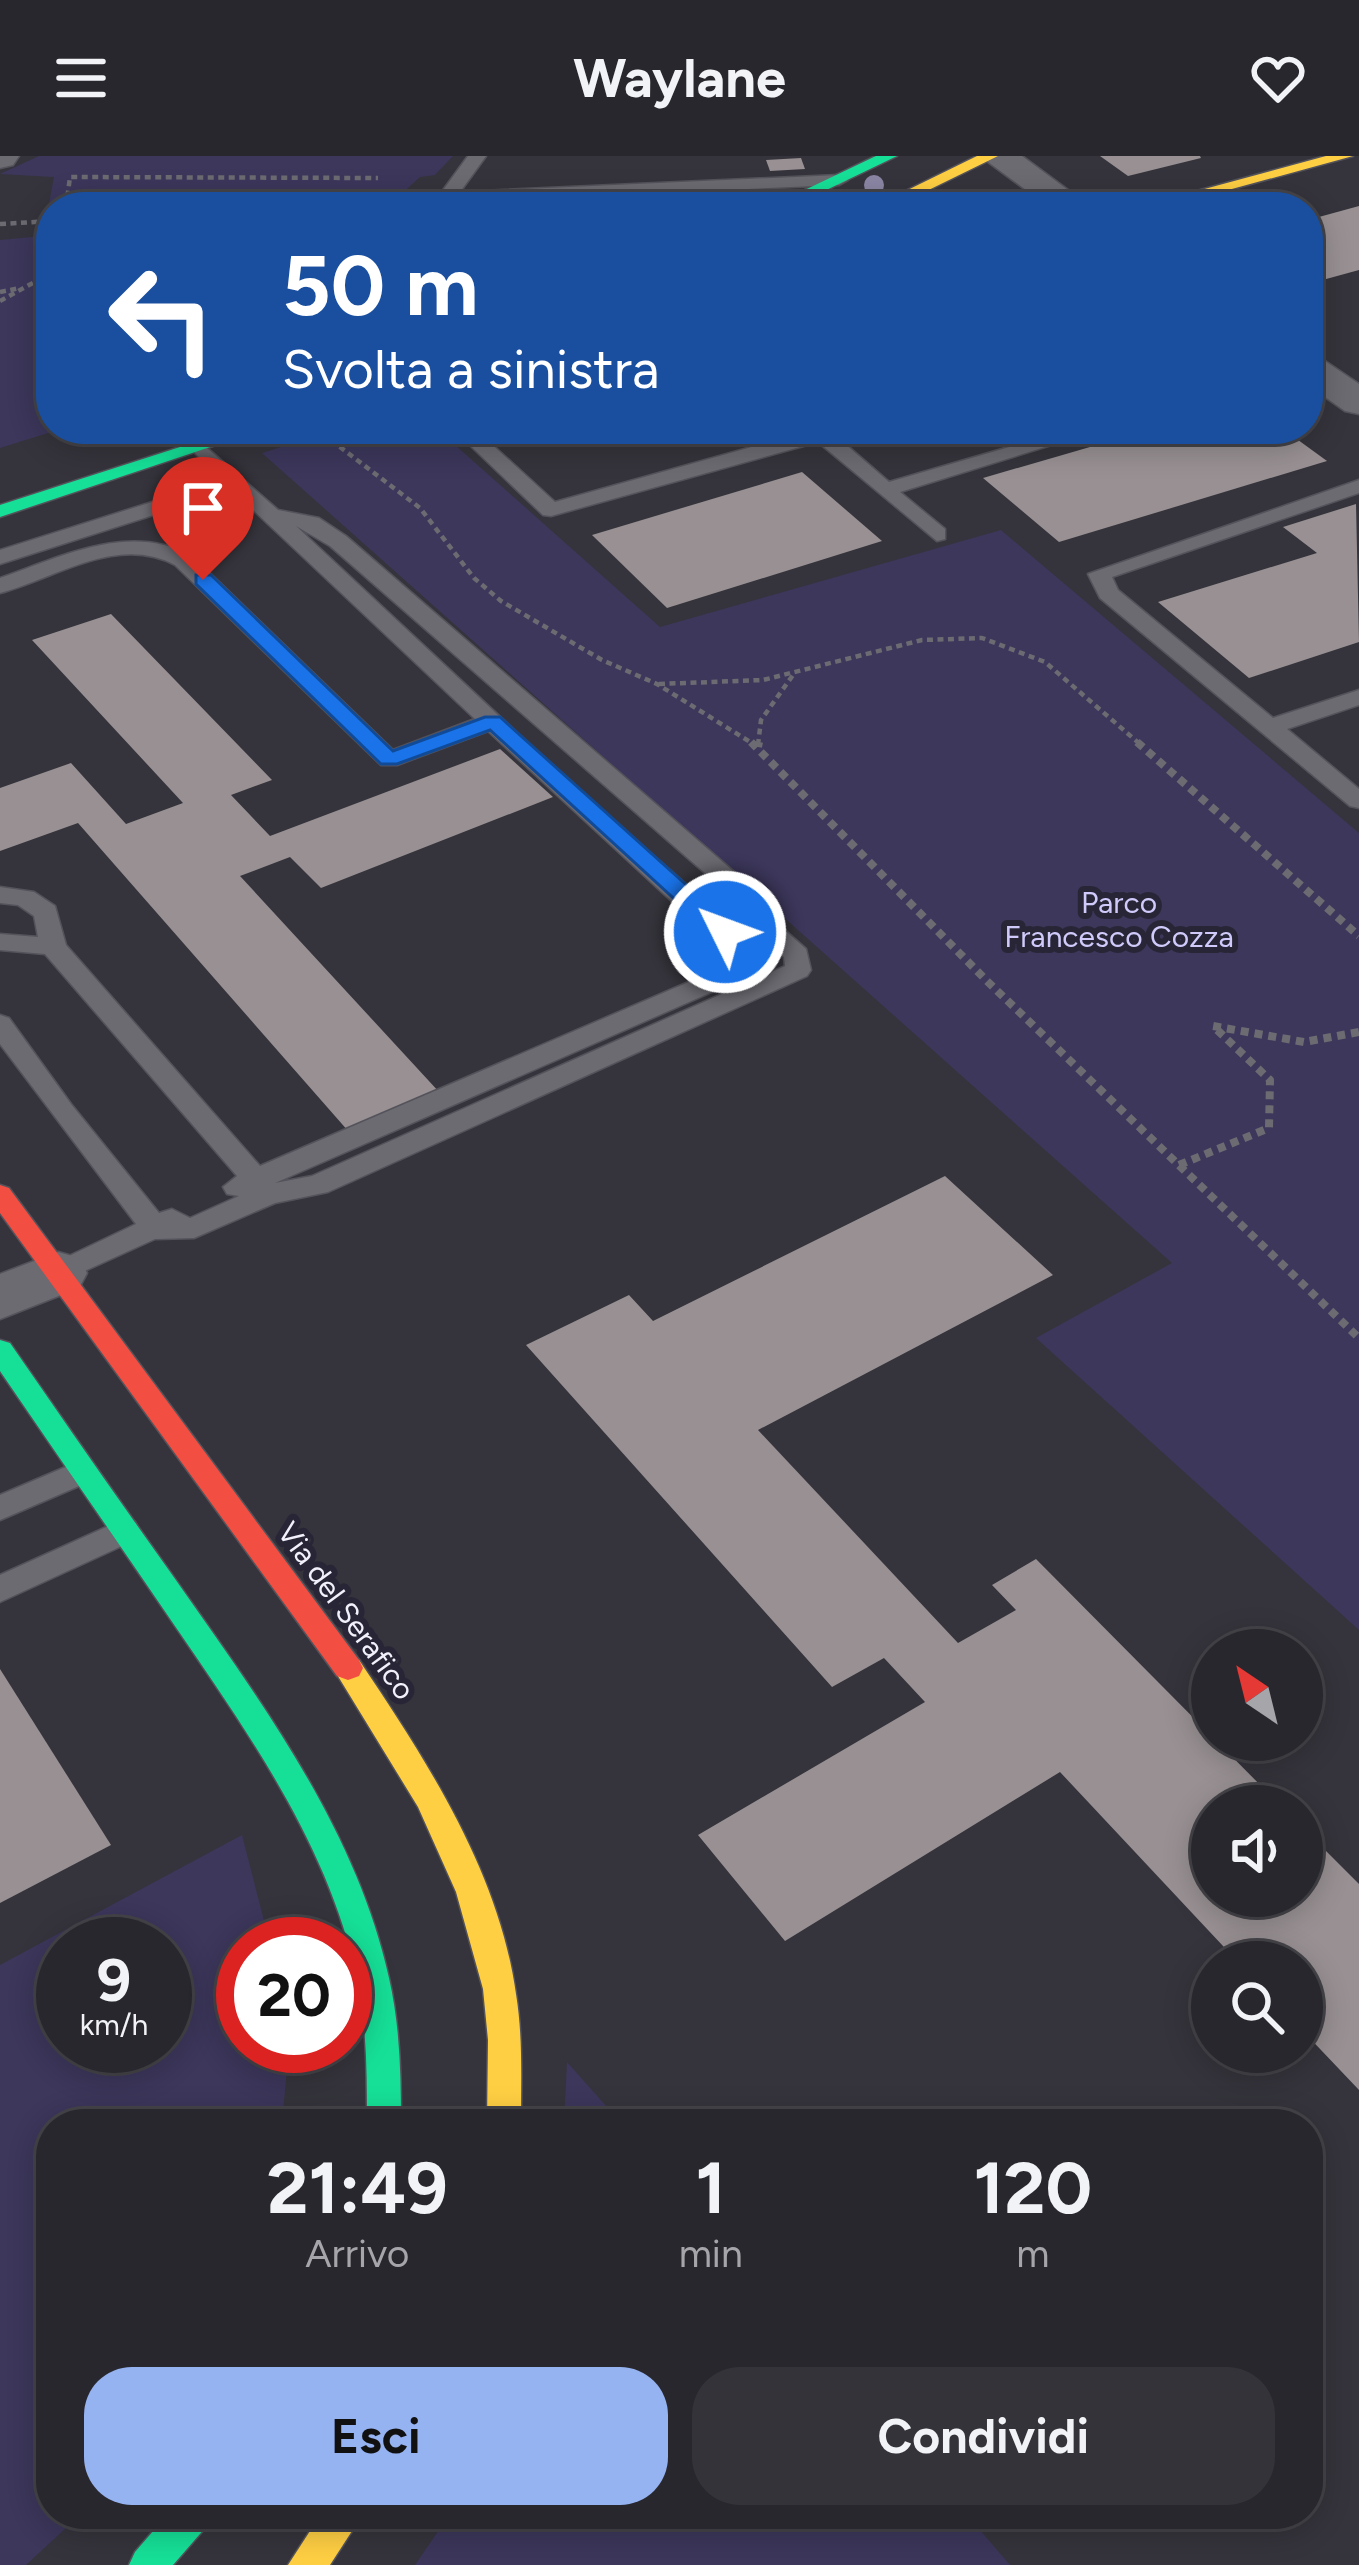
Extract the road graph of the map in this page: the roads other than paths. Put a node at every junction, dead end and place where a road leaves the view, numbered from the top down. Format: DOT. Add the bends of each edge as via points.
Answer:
graph roads {
  1 [pos="477,156"];
  2 [pos="889,156"];
  3 [pos="994,156"];
  4 [pos="1345,156"];
  5 [pos="839,180"];
  6 [pos="452,190"];
  7 [pos="574,190"];
  8 [pos="444,192"];
  9 [pos="582,192"];
  10 [pos="811,192"];
  11 [pos="914,192"];
  12 [pos="1050,192"];
  13 [pos="1205,192"];
  14 [pos="1323,377"];
  15 [pos="1359,402"];
  16 [pos="208,444"];
  17 [pos="480,444"];
  18 [pos="788,444"];
  19 [pos="842,444"];
  20 [pos="1042,444"];
  21 [pos="199,447"];
  22 [pos="236,482"];
  23 [pos="1359,486"];
  24 [pos="885,490"];
  25 [pos="0,511"];
  26 [pos="272,514"];
  27 [pos="937,534"];
  28 [pos="0,557"];
  29 [pos="0,586"];
  30 [pos="1359,697"];
  31 [pos="493,722"];
  32 [pos="1270,728"];
  33 [pos="1359,801"];
  34 [pos="0,895"];
  35 [pos="0,942"];
  36 [pos="52,946"];
  37 [pos="0,1024"];
  38 [pos="263,1186"];
  39 [pos="0,1194"];
  40 [pos="156,1229"];
  41 [pos="58,1273"];
  42 [pos="0,1298"];
  43 [pos="0,1350"];
  44 [pos="82,1472"];
  45 [pos="0,1508"];
  46 [pos="124,1531"];
  47 [pos="0,1589"];
  48 [pos="384,2109"];
  49 [pos="504,2109"];
  50 [pos="180,2529"];
  51 [pos="333,2529"];
  52 [pos="148,2565"];
  53 [pos="307,2565"];
  1 -- 6 [label="lane"];
  2 -- 5 [label="street"];
  3 -- 11 [label="street"];
  3 -- 12 [label="street"];
  4 -- 13 [label="street"];
  5 -- 7 [label="lane"];
  5 -- 10 [label="street"];
  6 -- 7 [label="lane"];
  6 -- 8 [label="lane"];
  7 -- 9 [label="lane"];
  14 -- 15 [label="street"];
  16 -- 21 [label="street"];
  17 -- 18 [label="lane" via="551,510"];
  19 -- 24 [label="lane"];
  20 -- 24 [label="lane"];
  21 -- 22 [label="lane"];
  21 -- 25 [label="street"];
  22 -- 26 [label="lane"];
  22 -- 28 [label="lane"];
  23 -- 32 [label="lane" via="1100,574 1108,593"];
  24 -- 27 [label="lane"];
  26 -- 31 [label="lane"];
  26 -- 38 [label="lane" via="311,523 338,542 548,721 753,902 797,956 798,970 318,1185"];
  29 -- 31 [label="lane" via="108,551 158,545 183,560 389,760"];
  30 -- 32 [label="lane"];
  31 -- 38 [label="lane" via="748,959 739,970"];
  32 -- 33 [label="lane"];
  34 -- 36 [label="lane" via="46,912"];
  35 -- 36 [label="lane"];
  36 -- 38 [label="lane"];
  37 -- 40 [label="lane"];
  38 -- 40 [label="lane" via="194,1228"];
  39 -- 41 [label="street, Via del Serafico"];
  40 -- 41 [label="lane"];
  41 -- 42 [label="street"];
  41 -- 49 [label="street, Via del Serafico" via="355,1676 437,1808 487,1944 501,2022"];
  43 -- 44 [label="street"];
  44 -- 45 [label="lane"];
  44 -- 46 [label="street"];
  46 -- 47 [label="lane"];
  46 -- 48 [label="street" via="286,1765 348,1888 385,2017"];
  50 -- 52 [label="street"];
  51 -- 53 [label="street"];
}
